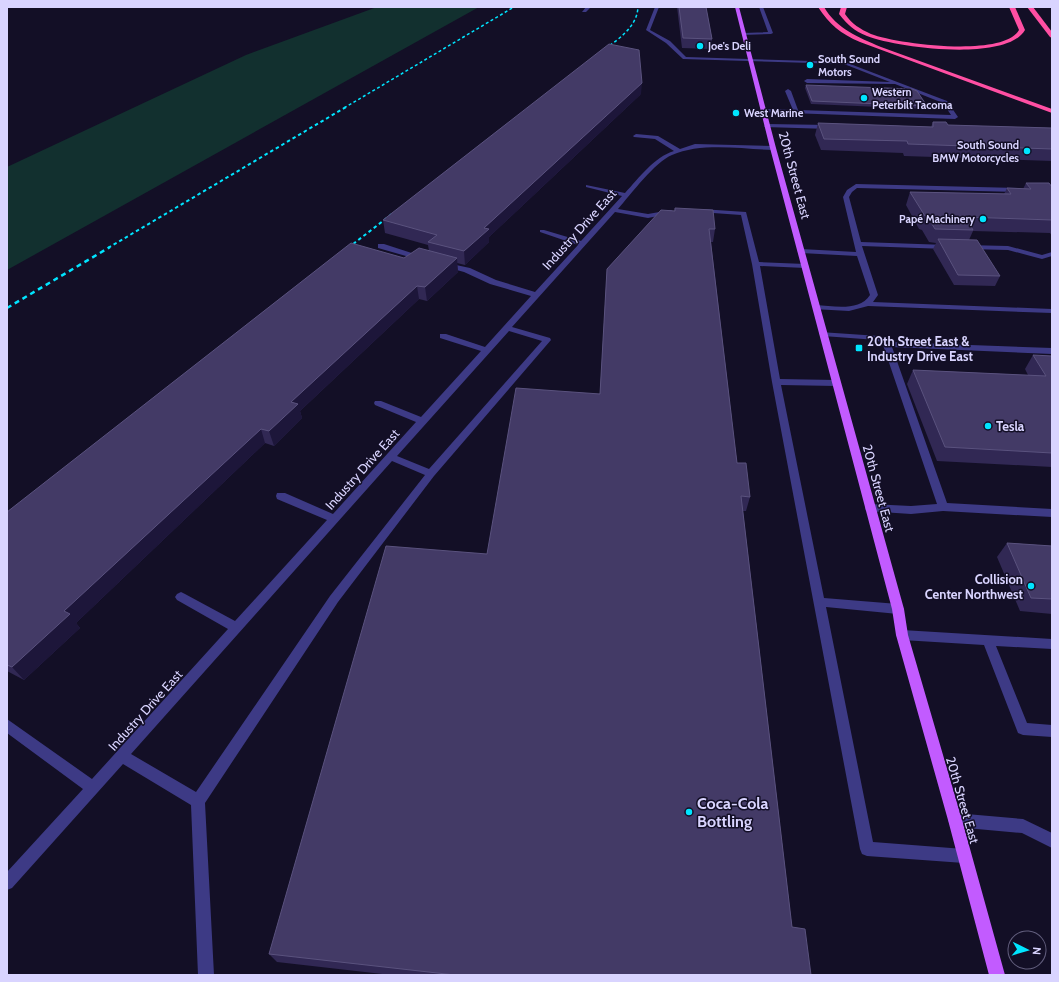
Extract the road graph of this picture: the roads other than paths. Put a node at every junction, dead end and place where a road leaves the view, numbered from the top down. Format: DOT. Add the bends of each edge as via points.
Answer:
graph roads {
  1 [pos="589,7"];
  2 [pos="657,7"];
  3 [pos="737,7"];
  4 [pos="761,7"];
  5 [pos="821,7"];
  6 [pos="844,7"];
  7 [pos="1012,7"];
  8 [pos="1030,7"];
  9 [pos="584,11"];
  10 [pos="744,34"];
  11 [pos="1052,36"];
  12 [pos="750,59"];
  13 [pos="806,81"];
  14 [pos="901,85"];
  15 [pos="788,91"];
  16 [pos="763,111"];
  17 [pos="1052,111"];
  18 [pos="796,112"];
  19 [pos="767,126"];
  20 [pos="832,127"];
  21 [pos="636,136"];
  22 [pos="773,148"];
  23 [pos="679,151"];
  24 [pos="588,186"];
  25 [pos="1029,191"];
  26 [pos="627,195"];
  27 [pos="614,210"];
  28 [pos="691,210"];
  29 [pos="677,211"];
  30 [pos="542,231"];
  31 [pos="583,244"];
  32 [pos="857,244"];
  33 [pos="381,246"];
  34 [pos="952,247"];
  35 [pos="960,247"];
  36 [pos="801,251"];
  37 [pos="860,254"];
  38 [pos="1052,254"];
  39 [pos="756,264"];
  40 [pos="805,266"];
  41 [pos="537,295"];
  42 [pos="868,304"];
  43 [pos="816,307"];
  44 [pos="1052,311"];
  45 [pos="508,328"];
  46 [pos="823,334"];
  47 [pos="443,336"];
  48 [pos="887,344"];
  49 [pos="487,350"];
  50 [pos="1052,351"];
  51 [pos="776,382"];
  52 [pos="836,383"];
  53 [pos="378,403"];
  54 [pos="423,421"];
  55 [pos="391,456"];
  56 [pos="431,474"];
  57 [pos="281,496"];
  58 [pos="943,507"];
  59 [pos="870,508"];
  60 [pos="1052,513"];
  61 [pos="334,519"];
  62 [pos="181,597"];
  63 [pos="819,602"];
  64 [pos="898,609"];
  65 [pos="237,628"];
  66 [pos="902,635"];
  67 [pos="988,640"];
  68 [pos="1052,644"];
  69 [pos="7,725"];
  70 [pos="1052,731"];
  71 [pos="122,756"];
  72 [pos="93,788"];
  73 [pos="198,801"];
  74 [pos="954,820"];
  75 [pos="1052,841"];
  76 [pos="964,856"];
  77 [pos="7,884"];
  78 [pos="206,975"];
  79 [pos="996,975"];
  1 -- 9 [label="street"];
  2 -- 12 [label="street" via="648,30 668,42 685,58"];
  3 -- 10 [label="main road, 20th Street East"];
  4 -- 10 [label="street" via="771,33"];
  5 -- 17 [label="highway" via="827,19 858,40"];
  6 -- 7 [label="highway" via="842,14 845,21 869,34 911,45 960,49 1000,45 1019,36 1022,30"];
  8 -- 11 [label="highway"];
  10 -- 12 [label="main road, 20th Street East"];
  12 -- 14 [label="street" via="845,63"];
  12 -- 16 [label="main road, 20th Street East"];
  13 -- 14 [label="street"];
  14 -- 18 [label="street" via="945,102 956,117"];
  15 -- 18 [label="street"];
  16 -- 18 [label="street"];
  16 -- 19 [label="main road, 20th Street East"];
  19 -- 20 [label="street"];
  19 -- 22 [label="main road, 20th Street East"];
  21 -- 23 [label="street" via="656,137"];
  22 -- 23 [label="street, Industry Drive East" via="695,146"];
  22 -- 36 [label="main road, 20th Street East"];
  23 -- 26 [label="street, Industry Drive East" via="663,158"];
  24 -- 26 [label="street"];
  25 -- 32 [label="street" via="856,186 846,197"];
  26 -- 27 [label="street, Industry Drive East"];
  27 -- 29 [label="street" via="648,216"];
  27 -- 31 [label="street, Industry Drive East"];
  28 -- 39 [label="street" via="744,213"];
  30 -- 31 [label="street"];
  31 -- 41 [label="street, Industry Drive East"];
  32 -- 34 [label="street"];
  32 -- 37 [label="street"];
  33 -- 41 [label="street" via="467,270 493,282"];
  35 -- 38 [label="street" via="1008,248 1042,256"];
  36 -- 37 [label="street"];
  36 -- 40 [label="main road, 20th Street East"];
  37 -- 42 [label="street" via="874,295"];
  39 -- 40 [label="street"];
  39 -- 51 [label="street"];
  40 -- 43 [label="main road, 20th Street East"];
  41 -- 45 [label="street, Industry Drive East"];
  42 -- 43 [label="street" via="856,308"];
  42 -- 44 [label="street"];
  43 -- 46 [label="main road, 20th Street East"];
  45 -- 49 [label="street, Industry Drive East"];
  45 -- 56 [label="street" via="547,340"];
  46 -- 48 [label="street" via="879,338"];
  46 -- 52 [label="main road, 20th Street East"];
  47 -- 49 [label="street"];
  48 -- 50 [label="street"];
  48 -- 58 [label="street"];
  49 -- 54 [label="street, Industry Drive East"];
  51 -- 52 [label="street"];
  51 -- 63 [label="street"];
  52 -- 59 [label="main road, 20th Street East"];
  53 -- 54 [label="street"];
  54 -- 55 [label="street, Industry Drive East"];
  55 -- 56 [label="street"];
  55 -- 61 [label="street, Industry Drive East"];
  56 -- 73 [label="street" via="334,599"];
  57 -- 61 [label="street"];
  58 -- 59 [label="street" via="910,510"];
  58 -- 60 [label="street"];
  59 -- 64 [label="main road, 20th Street East"];
  61 -- 65 [label="street, Industry Drive East"];
  62 -- 65 [label="street"];
  63 -- 64 [label="street"];
  63 -- 76 [label="street" via="867,849"];
  64 -- 66 [label="main road, 20th Street East"];
  65 -- 71 [label="street, Industry Drive East"];
  66 -- 67 [label="street"];
  66 -- 74 [label="main road, 20th Street East"];
  67 -- 68 [label="street"];
  67 -- 70 [label="street" via="1023,729"];
  69 -- 72 [label="street"];
  71 -- 72 [label="street, Industry Drive East"];
  71 -- 73 [label="street"];
  72 -- 77 [label="street, Industry Drive East"];
  73 -- 78 [label="street"];
  74 -- 75 [label="street" via="1023,826"];
  74 -- 76 [label="main road, 20th Street East"];
  76 -- 79 [label="main road, 20th Street East"];
}
